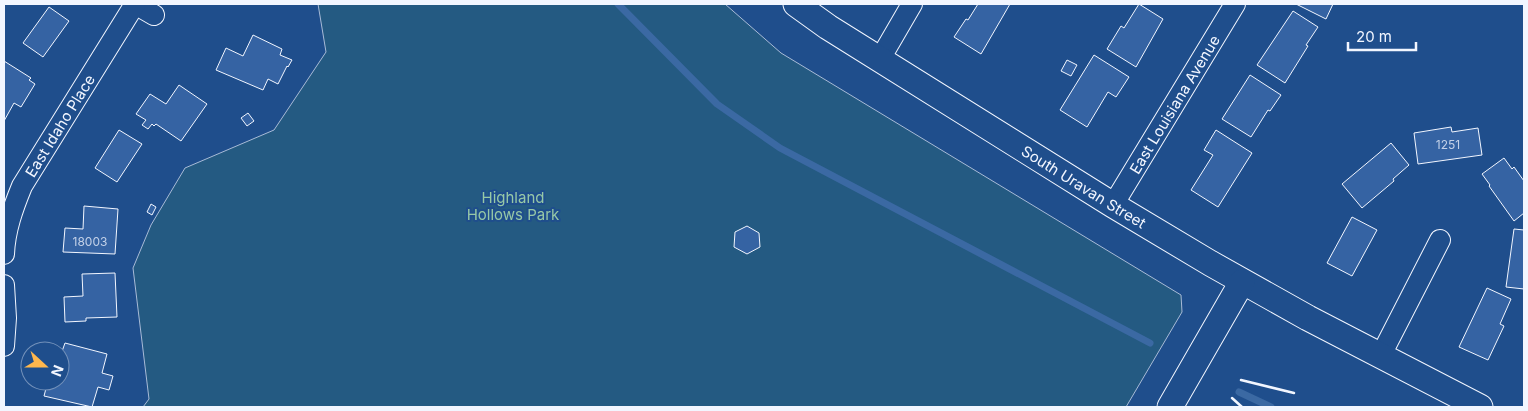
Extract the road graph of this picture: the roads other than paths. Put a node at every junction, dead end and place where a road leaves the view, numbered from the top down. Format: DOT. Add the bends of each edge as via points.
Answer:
graph roads {
  1 [pos="135,4"];
  2 [pos="796,4"];
  3 [pos="912,4"];
  4 [pos="1235,4"];
  5 [pos="154,15"];
  6 [pos="880,59"];
  7 [pos="1113,205"];
  8 [pos="1440,240"];
  9 [pos="4,254"];
  10 [pos="1242,282"];
  11 [pos="4,285"];
  12 [pos="4,346"];
  13 [pos="1380,357"];
  14 [pos="1170,407"];
  15 [pos="1480,407"];
  1 -- 5 [label="street, East Idaho Place"];
  1 -- 9 [label="street, East Idaho Place" via="22,186 11,214"];
  2 -- 6 [label="street, South Uravan Street"];
  3 -- 6 [label="street"];
  4 -- 7 [label="street, East Louisiana Avenue"];
  6 -- 7 [label="street, South Uravan Street"];
  7 -- 10 [label="street, South Uravan Street"];
  8 -- 13 [label="street"];
  10 -- 13 [label="street, South Uravan Street"];
  10 -- 14 [label="street"];
  11 -- 12 [label="street"];
  13 -- 15 [label="street, South Uravan Street"];
}
